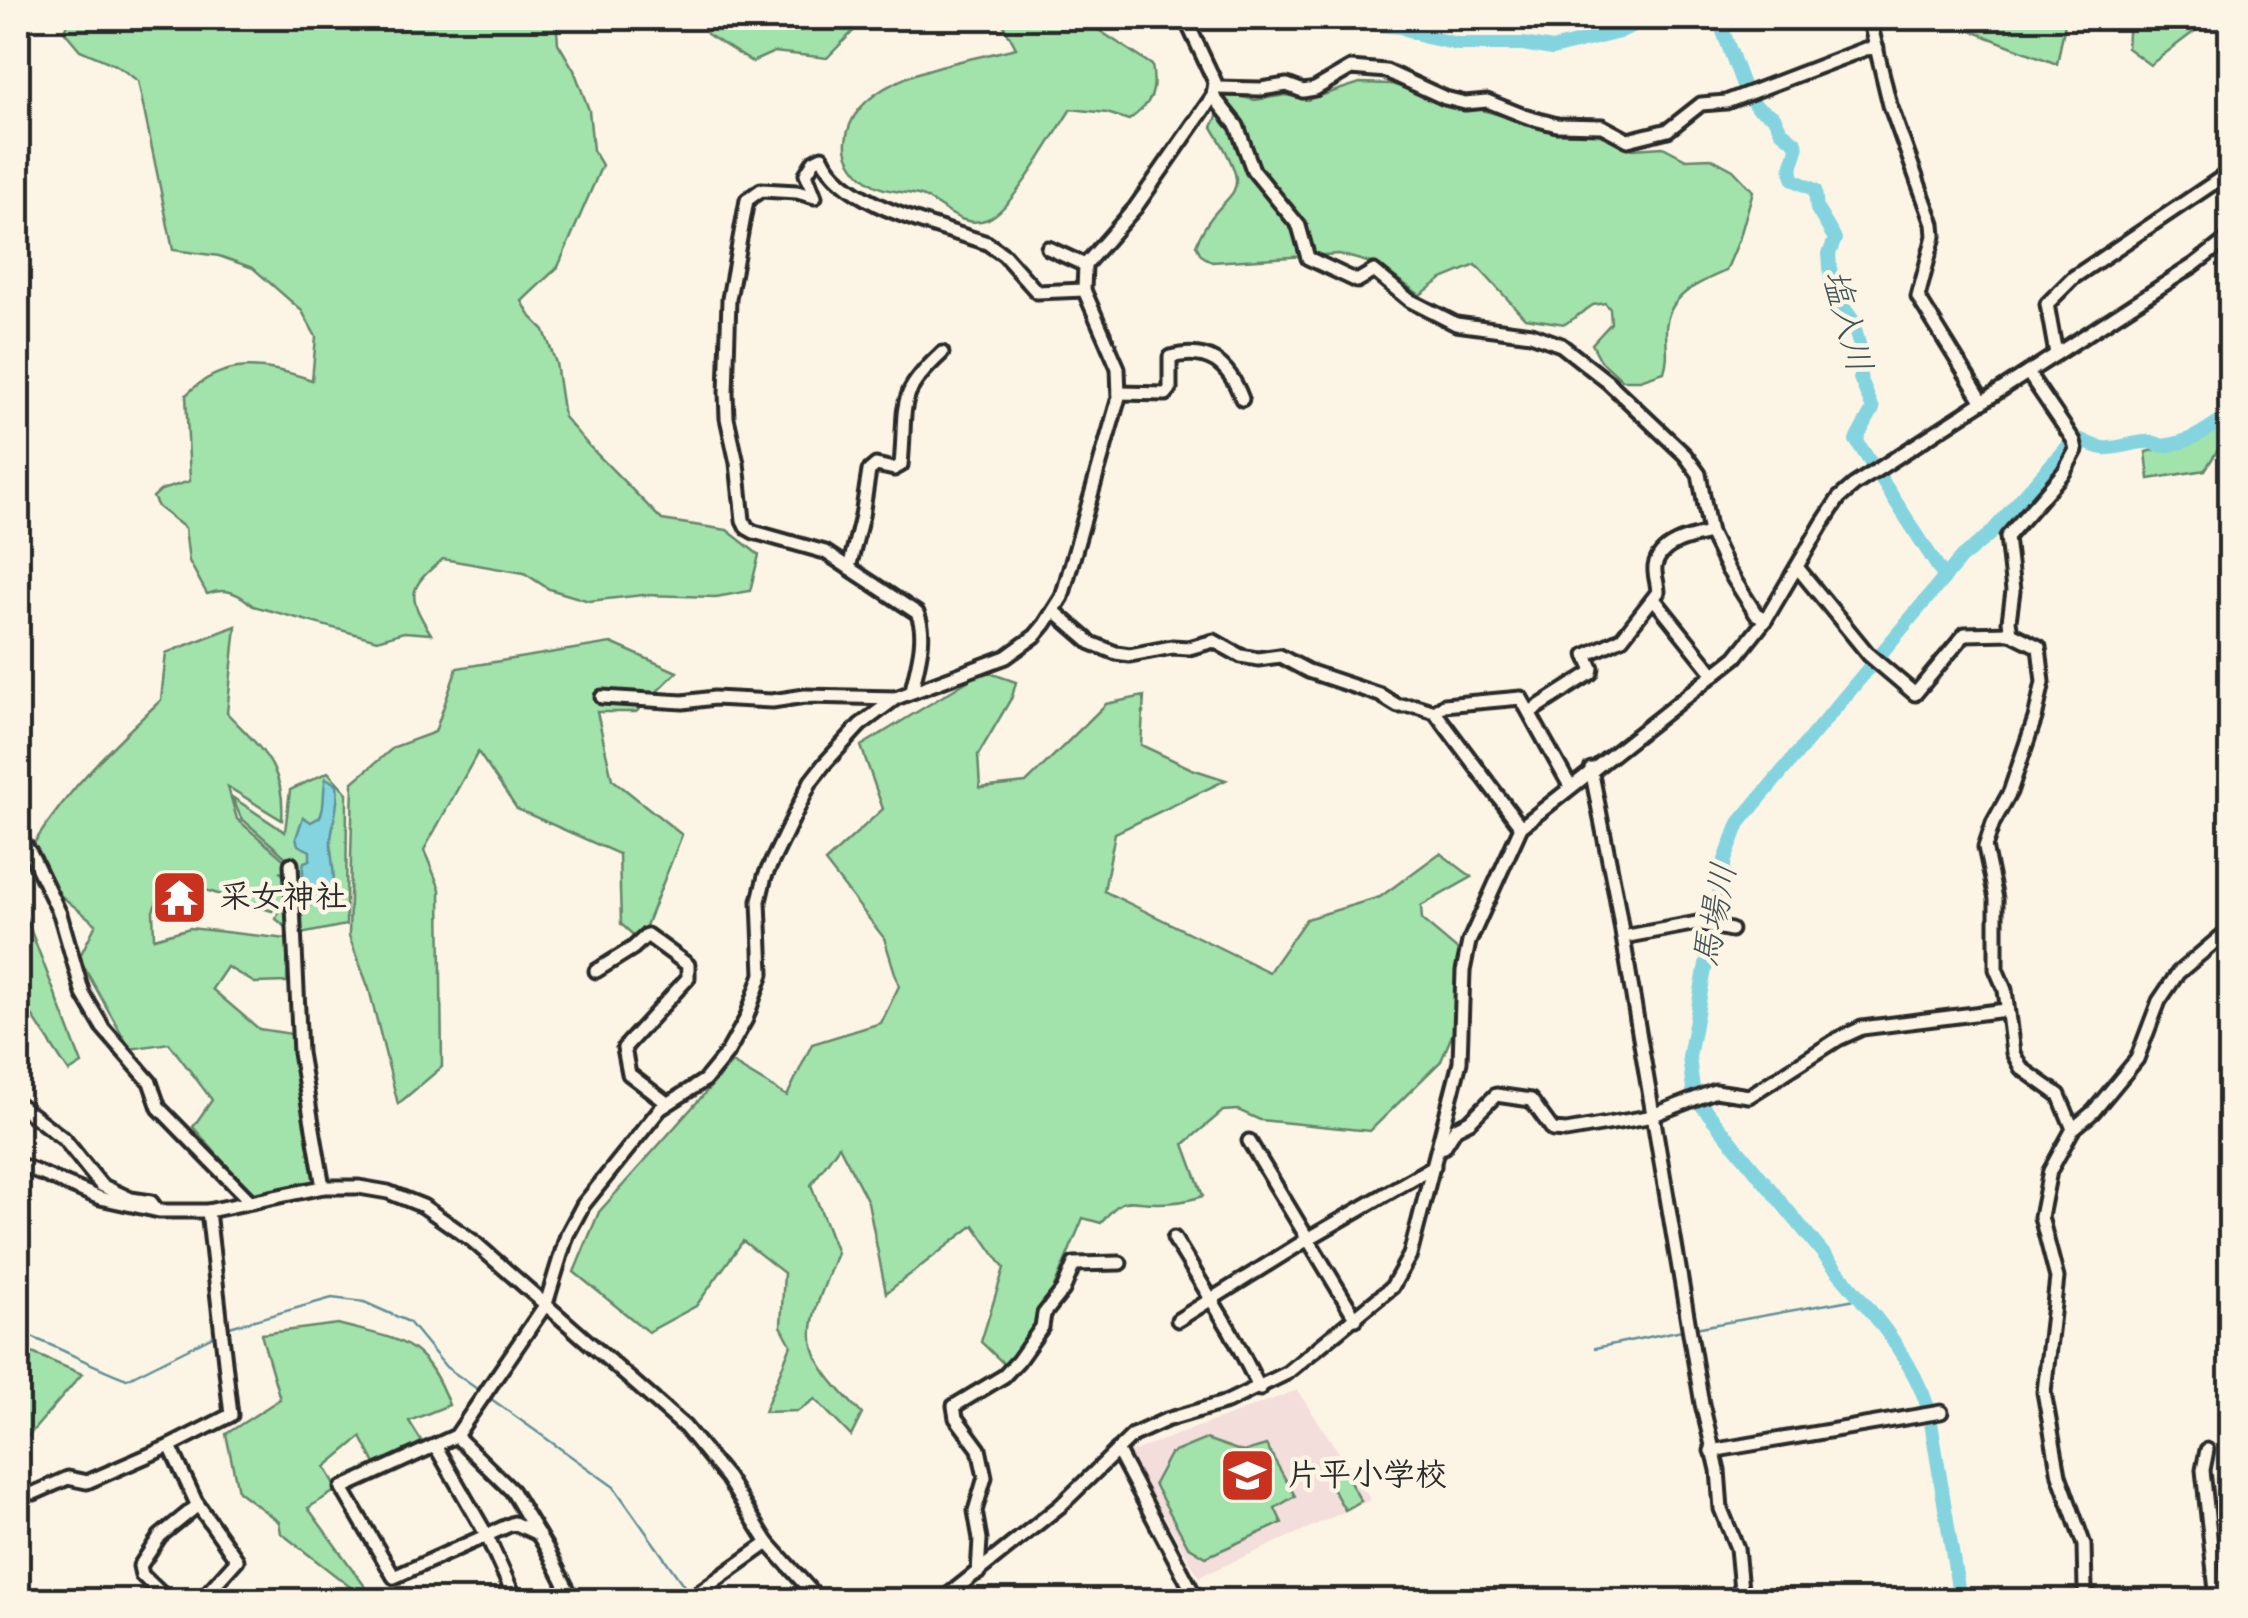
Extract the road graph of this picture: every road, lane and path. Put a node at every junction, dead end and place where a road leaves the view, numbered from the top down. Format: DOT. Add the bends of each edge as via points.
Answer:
graph roads {
  1 [pos="1185,18"];
  2 [pos="1869,18"];
  3 [pos="1877,48"];
  4 [pos="1214,92"];
  5 [pos="2230,172"];
  6 [pos="2230,237"];
  7 [pos="1048,248"];
  8 [pos="1085,265"];
  9 [pos="1084,290"];
  10 [pos="942,353"];
  11 [pos="2056,354"];
  12 [pos="2028,373"];
  13 [pos="1120,393"];
  14 [pos="1242,399"];
  15 [pos="1983,402"];
  16 [pos="1710,533"];
  17 [pos="1797,567"];
  18 [pos="849,568"];
  19 [pos="1654,600"];
  20 [pos="1054,612"];
  21 [pos="1766,618"];
  22 [pos="2011,633"];
  23 [pos="1714,674"];
  24 [pos="912,690"];
  25 [pos="602,697"];
  26 [pos="896,698"];
  27 [pos="1435,712"];
  28 [pos="1530,712"];
  29 [pos="1592,770"];
  30 [pos="1570,786"];
  31 [pos="1521,828"];
  32 [pos="18,835"];
  33 [pos="292,864"];
  34 [pos="1730,930"];
  35 [pos="2230,930"];
  36 [pos="1623,937"];
  37 [pos="596,971"];
  38 [pos="2006,1010"];
  39 [pos="668,1103"];
  40 [pos="18,1104"];
  41 [pos="1654,1113"];
  42 [pos="2073,1129"];
  43 [pos="1249,1141"];
  44 [pos="1438,1150"];
  45 [pos="18,1164"];
  46 [pos="1434,1166"];
  47 [pos="323,1187"];
  48 [pos="250,1202"];
  49 [pos="156,1210"];
  50 [pos="208,1211"];
  51 [pos="1174,1238"];
  52 [pos="1308,1239"];
  53 [pos="1120,1263"];
  54 [pos="1212,1299"];
  55 [pos="546,1304"];
  56 [pos="1356,1319"];
  57 [pos="1178,1320"];
  58 [pos="1260,1389"];
  59 [pos="1940,1412"];
  60 [pos="456,1436"];
  61 [pos="170,1446"];
  62 [pos="436,1447"];
  63 [pos="1117,1450"];
  64 [pos="2207,1450"];
  65 [pos="1711,1451"];
  66 [pos="34,1492"];
  67 [pos="198,1506"];
  68 [pos="486,1534"];
  69 [pos="538,1534"];
  70 [pos="768,1543"];
  71 [pos="978,1573"];
  72 [pos="168,1600"];
  73 [pos="201,1600"];
  74 [pos="516,1600"];
  75 [pos="573,1600"];
  76 [pos="688,1600"];
  77 [pos="819,1600"];
  78 [pos="942,1600"];
  79 [pos="1197,1600"];
  80 [pos="1742,1600"];
  81 [pos="2092,1600"];
  82 [pos="2217,1600"];
  1 -- 4 [label="street"];
  2 -- 3 [label="street"];
  3 -- 4 [label="street" via="1726,102 1701,104 1668,130 1628,140 1602,126 1558,125 1487,100 1445,98 1386,70 1351,68 1303,91 1288,85"];
  3 -- 15 [label="street" via="1933,224 1918,297"];
  4 -- 8 [label="street" via="1135,208"];
  4 -- 16 [label="street" via="1237,126 1253,170 1299,226 1308,258 1357,281 1374,271 1409,300 1456,324 1531,334 1570,350 1686,455 1703,486"];
  5 -- 11 [label="street" via="2051,297"];
  6 -- 11 [label="street"];
  7 -- 8 [label="street"];
  8 -- 9 [label="street"];
  9 -- 13 [label="street" via="1118,368"];
  9 -- 18 [label="street" via="1038,292 987,243 882,206 835,178 822,158 806,174 815,197 761,190 750,196 729,299 726,394 743,520 747,528 825,552"];
  10 -- 18 [label="street" via="906,396 902,465 869,471"];
  11 -- 12 [label="street"];
  12 -- 15 [label="street"];
  12 -- 22 [label="street" via="2076,450 2007,537"];
  13 -- 14 [label="street" via="1168,393 1170,357 1189,356 1221,363"];
  13 -- 20 [label="street"];
  15 -- 17 [label="street" via="1839,498"];
  16 -- 19 [label="street" via="1678,542 1659,558"];
  16 -- 21 [label="street" via="1756,614"];
  17 -- 21 [label="street"];
  17 -- 22 [label="street" via="1869,656 1918,694 1966,634"];
  18 -- 24 [label="street" via="919,616"];
  19 -- 23 [label="street"];
  19 -- 28 [label="street" via="1622,638 1586,655 1591,673"];
  20 -- 24 [label="street" via="1006,656"];
  20 -- 27 [label="street" via="1091,643 1116,653 1214,641 1244,657 1280,656 1398,706"];
  21 -- 23 [label="street"];
  22 -- 38 [label="street" via="2039,647 2043,682 2010,792 1985,848"];
  23 -- 29 [label="street"];
  24 -- 26 [label="street"];
  25 -- 26 [label="street"];
  26 -- 39 [label="street" via="846,738 811,781 760,892 762,974 746,1019 710,1076"];
  27 -- 28 [label="street" via="1444,705 1516,696"];
  27 -- 31 [label="street"];
  28 -- 30 [label="street"];
  29 -- 30 [label="street"];
  29 -- 36 [label="street"];
  30 -- 31 [label="street"];
  31 -- 44 [label="street" via="1469,942 1463,1044"];
  32 -- 48 [label="street" via="60,914 83,994 103,1028 150,1082 162,1111"];
  33 -- 47 [label="street" via="300,1052"];
  34 -- 36 [label="street" via="1697,922"];
  35 -- 42 [label="street" via="2172,980 2137,1059"];
  36 -- 41 [label="street"];
  37 -- 39 [label="street" via="646,935 688,965 688,978 624,1048 629,1074"];
  38 -- 41 [label="street" via="1862,1028 1753,1095 1721,1091"];
  38 -- 42 [label="street" via="2016,1060 2059,1095"];
  39 -- 55 [label="street" via="573,1220"];
  40 -- 49 [label="street" via="64,1140 100,1186"];
  41 -- 44 [label="street" via="1561,1132 1531,1100 1496,1095"];
  41 -- 65 [label="street"];
  42 -- 81 [label="street" via="2050,1171 2041,1217 2056,1278 2044,1392"];
  43 -- 52 [label="street"];
  44 -- 46 [label="street"];
  45 -- 49 [label="street" via="100,1198"];
  46 -- 52 [label="street"];
  46 -- 56 [label="street" via="1402,1275"];
  47 -- 48 [label="street"];
  47 -- 55 [label="street" via="388,1192 422,1206"];
  48 -- 50 [label="street"];
  49 -- 50 [label="street"];
  50 -- 61 [label="street" via="232,1415"];
  51 -- 54 [label="street"];
  52 -- 54 [label="street"];
  52 -- 56 [label="street"];
  53 -- 71 [label="street" via="1074,1264 1018,1360 954,1406 985,1477 975,1511"];
  54 -- 57 [label="street"];
  54 -- 58 [label="street"];
  55 -- 60 [label="street"];
  55 -- 70 [label="street" via="685,1427"];
  56 -- 58 [label="street"];
  58 -- 63 [label="street" via="1147,1428"];
  59 -- 65 [label="street"];
  60 -- 62 [label="street"];
  60 -- 69 [label="street" via="505,1482"];
  61 -- 66 [label="street" via="87,1482 70,1477"];
  61 -- 67 [label="street"];
  62 -- 68 [label="street"];
  62 -- 68 [label="street" via="342,1488 392,1576"];
  63 -- 71 [label="street"];
  63 -- 79 [label="street"];
  64 -- 82 [label="street" via="2203,1470"];
  65 -- 80 [label="street" via="1721,1509 1737,1548"];
  67 -- 72 [label="street" via="158,1538 140,1566"];
  67 -- 73 [label="street" via="236,1557"];
  68 -- 69 [label="street" via="514,1523"];
  68 -- 74 [label="street"];
  69 -- 75 [label="street"];
  70 -- 76 [label="street"];
  70 -- 77 [label="street"];
  71 -- 78 [label="street"];
}
